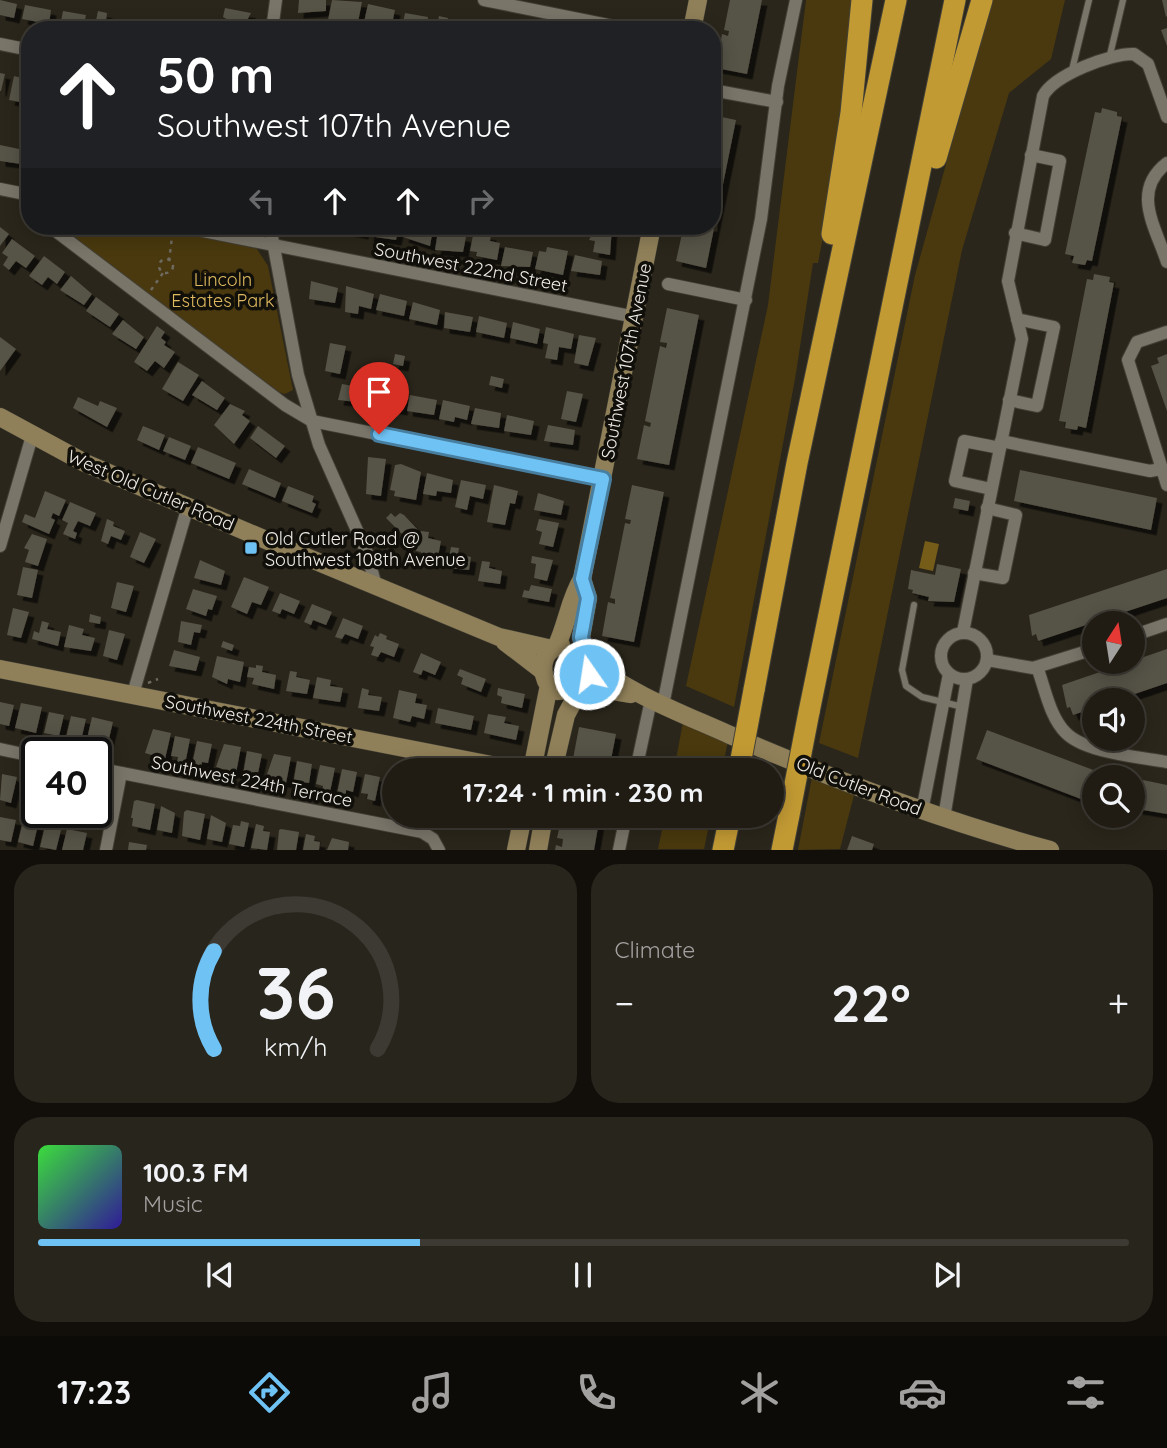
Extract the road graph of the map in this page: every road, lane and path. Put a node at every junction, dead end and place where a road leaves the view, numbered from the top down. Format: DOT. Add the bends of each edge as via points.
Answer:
graph roads {
  1 [pos="276,0"];
  2 [pos="484,0"];
  3 [pos="698,0"];
  4 [pos="796,0"];
  5 [pos="862,0"];
  6 [pos="896,0"];
  7 [pos="955,0"];
  8 [pos="982,0"];
  9 [pos="1089,0"];
  10 [pos="1123,0"];
  11 [pos="273,21"];
  12 [pos="588,21"];
  13 [pos="694,21"];
  14 [pos="0,44"];
  15 [pos="21,48"];
  16 [pos="1109,59"];
  17 [pos="1072,72"];
  18 [pos="721,92"];
  19 [pos="777,103"];
  20 [pos="1167,117"];
  21 [pos="1031,155"];
  22 [pos="1167,163"];
  23 [pos="0,189"];
  24 [pos="917,190"];
  25 [pos="21,196"];
  26 [pos="1015,233"];
  27 [pos="61,235"];
  28 [pos="174,235"];
  29 [pos="197,235"];
  30 [pos="270,235"];
  31 [pos="650,235"];
  32 [pos="271,245"];
  33 [pos="169,261"];
  34 [pos="1167,262"];
  35 [pos="163,273"];
  36 [pos="668,284"];
  37 [pos="155,285"];
  38 [pos="746,300"];
  39 [pos="635,317"];
  40 [pos="1017,319"];
  41 [pos="1167,331"];
  42 [pos="1009,400"];
  43 [pos="0,417"];
  44 [pos="312,421"];
  45 [pos="32,436"];
  46 [pos="1001,444"];
  47 [pos="797,463"];
  48 [pos="1161,469"];
  49 [pos="603,479"];
  50 [pos="1167,485"];
  51 [pos="991,489"];
  52 [pos="188,506"];
  53 [pos="987,508"];
  54 [pos="0,546"];
  55 [pos="974,573"];
  56 [pos="582,579"];
  57 [pos="376,586"];
  58 [pos="914,606"];
  59 [pos="1167,624"];
  60 [pos="963,632"];
  61 [pos="1145,632"];
  62 [pos="499,637"];
  63 [pos="554,648"];
  64 [pos="1082,653"];
  65 [pos="587,657"];
  66 [pos="987,660"];
  67 [pos="1037,667"];
  68 [pos="0,669"];
  69 [pos="949,674"];
  70 [pos="546,678"];
  71 [pos="158,679"];
  72 [pos="967,679"];
  73 [pos="149,683"];
  74 [pos="582,688"];
  75 [pos="133,694"];
  76 [pos="649,700"];
  77 [pos="944,703"];
  78 [pos="964,708"];
  79 [pos="935,748"];
  80 [pos="0,750"];
  81 [pos="956,753"];
  82 [pos="21,754"];
  83 [pos="456,758"];
  84 [pos="534,758"];
  85 [pos="556,758"];
  86 [pos="638,758"];
  87 [pos="740,758"];
  88 [pos="1167,762"];
  89 [pos="112,771"];
  90 [pos="121,773"];
  91 [pos="922,811"];
  92 [pos="944,818"];
  93 [pos="520,828"];
  94 [pos="542,828"];
  95 [pos="623,828"];
  96 [pos="727,828"];
  97 [pos="438,848"];
  98 [pos="106,849"];
  99 [pos="516,849"];
  100 [pos="538,849"];
  101 [pos="619,849"];
  102 [pos="723,849"];
  103 [pos="782,849"];
  104 [pos="1051,849"];
  1 -- 11 [label="street"];
  2 -- 12 [label="street"];
  3 -- 13 [label="street"];
  4 -- 19 [label="street"];
  5 -- 47 [label="highway" via="851,113"];
  6 -- 47 [label="highway"];
  7 -- 24 [label="highway"];
  8 -- 24 [label="highway" via="932,168"];
  9 -- 17 [label="lane"];
  10 -- 16 [label="lane"];
  14 -- 15 [label="street"];
  16 -- 17 [label="street"];
  16 -- 20 [label="street" via="1128,54 1144,59"];
  17 -- 21 [label="street" via="1050,85 1043,96"];
  18 -- 19 [label="street"];
  19 -- 38 [label="street"];
  21 -- 26 [label="street"];
  21 -- 26 [label="street" via="1060,161 1045,240"];
  22 -- 34 [label="street" via="1154,174 1147,196"];
  23 -- 25 [label="street"];
  24 -- 103 [label="highway, bridge"];
  26 -- 40 [label="street" via="1008,293"];
  27 -- 44 [label="street"];
  28 -- 33 [label="path"];
  29 -- 32 [label="street, Southwest 222nd Street"];
  30 -- 32 [label="street"];
  31 -- 39 [label="street, Southwest 107th Avenue"];
  32 -- 39 [label="street, Southwest 222nd Street"];
  32 -- 44 [label="street"];
  33 -- 35 [label="path" via="172,270"];
  33 -- 35 [label="path" via="160,262"];
  35 -- 37 [label="path"];
  36 -- 38 [label="street"];
  38 -- 76 [label="street"];
  39 -- 49 [label="street, Southwest 107th Avenue"];
  40 -- 42 [label="street" via="1022,339"];
  40 -- 42 [label="street" via="1054,327 1037,406"];
  41 -- 48 [label="street" via="1136,342 1128,360"];
  42 -- 46 [label="street"];
  43 -- 45 [label="street, West Old Cutler Road"];
  44 -- 49 [label="street"];
  44 -- 57 [label="street" via="367,553"];
  45 -- 52 [label="street, West Old Cutler Road"];
  45 -- 54 [label="street"];
  46 -- 48 [label="street" via="1150,471"];
  46 -- 51 [label="street"];
  46 -- 51 [label="street" via="964,441 955,481"];
  47 -- 87 [label="highway, bridge"];
  48 -- 50 [label="street"];
  49 -- 56 [label="street, Southwest 107th Avenue"];
  51 -- 53 [label="street"];
  52 -- 57 [label="street, West Old Cutler Road"];
  52 -- 75 [label="street"];
  53 -- 55 [label="street"];
  53 -- 55 [label="street" via="1016,515 1003,578"];
  55 -- 60 [label="street"];
  56 -- 63 [label="street"];
  56 -- 65 [label="street" via="588,598 582,632"];
  57 -- 62 [label="street, West Old Cutler Road"];
  58 -- 77 [label="lane" via="903,678 912,692"];
  59 -- 61 [label="street"];
  60 -- 66 [label="street" via="982,640"];
  60 -- 69 [label="street" via="948,638 941,652"];
  62 -- 63 [label="street, West Old Cutler Road"];
  62 -- 70 [label="street, West Old Cutler Road"];
  63 -- 65 [label="street" via="566,645"];
  63 -- 70 [label="street" via="544,660"];
  64 -- 67 [label="street"];
  65 -- 74 [label="street" via="589,678"];
  65 -- 76 [label="street, Old Cutler Road"];
  66 -- 67 [label="street"];
  66 -- 72 [label="street" via="980,673"];
  67 -- 88 [label="street" via="1059,724 1074,739"];
  68 -- 75 [label="street, Southwest 224th Street"];
  69 -- 72 [label="street"];
  69 -- 77 [label="street"];
  70 -- 74 [label="street" via="561,692"];
  70 -- 84 [label="street"];
  71 -- 73 [label="path"];
  72 -- 78 [label="street"];
  74 -- 76 [label="street, Old Cutler Road"];
  74 -- 85 [label="street" via="566,715"];
  75 -- 83 [label="street, Southwest 224th Street"];
  76 -- 86 [label="street"];
  76 -- 91 [label="street, Old Cutler Road"];
  77 -- 78 [label="lane"];
  77 -- 79 [label="street"];
  78 -- 81 [label="street"];
  79 -- 81 [label="street"];
  79 -- 91 [label="street"];
  80 -- 82 [label="street"];
  81 -- 92 [label="street"];
  89 -- 90 [label="street, Southwest 224th Terrace"];
  90 -- 97 [label="street, Southwest 224th Terrace" via="422,832"];
  90 -- 98 [label="street"];
  91 -- 92 [label="street, Old Cutler Road"];
  92 -- 104 [label="street, Old Cutler Road"];
  93 -- 99 [label="street"];
  94 -- 100 [label="street"];
  95 -- 101 [label="street"];
  96 -- 102 [label="highway"];
}
